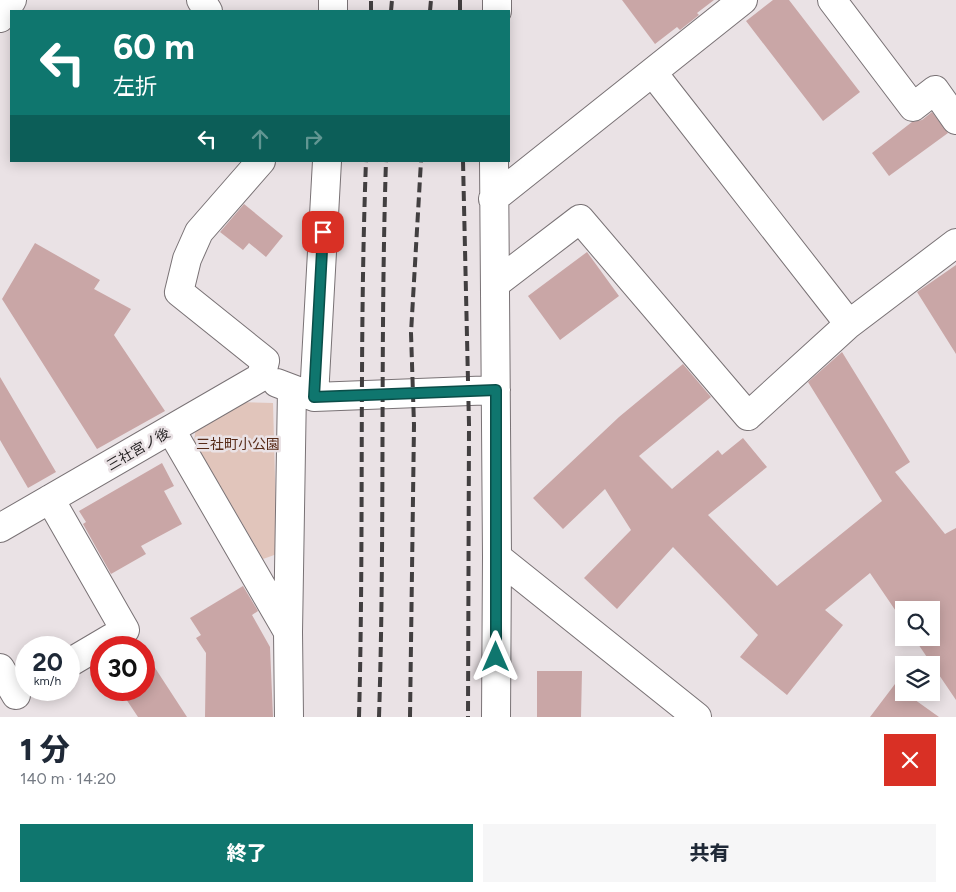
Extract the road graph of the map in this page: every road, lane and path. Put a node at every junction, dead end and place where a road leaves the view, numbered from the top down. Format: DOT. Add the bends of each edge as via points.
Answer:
graph roads {
  1 [pos="12,0"];
  2 [pos="743,0"];
  3 [pos="832,0"];
  4 [pos="0,18"];
  5 [pos="652,73"];
  6 [pos="956,120"];
  7 [pos="260,162"];
  8 [pos="327,162"];
  9 [pos="494,162"];
  10 [pos="493,200"];
  11 [pos="956,243"];
  12 [pos="494,284"];
  13 [pos="849,324"];
  14 [pos="263,369"];
  15 [pos="496,390"];
  16 [pos="303,393"];
  17 [pos="170,430"];
  18 [pos="50,499"];
  19 [pos="0,528"];
  20 [pos="497,557"];
  21 [pos="288,632"];
  22 [pos="80,657"];
  23 [pos="0,668"];
  24 [pos="14,696"];
  25 [pos="288,717"];
  26 [pos="496,717"];
  27 [pos="698,717"];
  1 -- 4 [label="street"];
  2 -- 5 [label="street"];
  3 -- 6 [label="street" via="913,107 935,90"];
  5 -- 10 [label="street"];
  5 -- 13 [label="street"];
  7 -- 14 [label="street" via="199,232 187,259 179,292"];
  8 -- 16 [label="street"];
  9 -- 10 [label="street"];
  10 -- 12 [label="street"];
  11 -- 13 [label="street"];
  12 -- 13 [label="street" via="580,219 748,416"];
  12 -- 15 [label="street"];
  14 -- 16 [label="street"];
  14 -- 17 [label="street, 三社宮ノ後"];
  15 -- 16 [label="street"];
  15 -- 20 [label="street"];
  16 -- 21 [label="street"];
  17 -- 18 [label="street, 三社宮ノ後"];
  17 -- 21 [label="street"];
  18 -- 19 [label="street, 三社宮ノ後"];
  18 -- 22 [label="street" via="125,630"];
  20 -- 26 [label="street"];
  20 -- 27 [label="street"];
  21 -- 25 [label="street"];
  23 -- 24 [label="street"];
}
